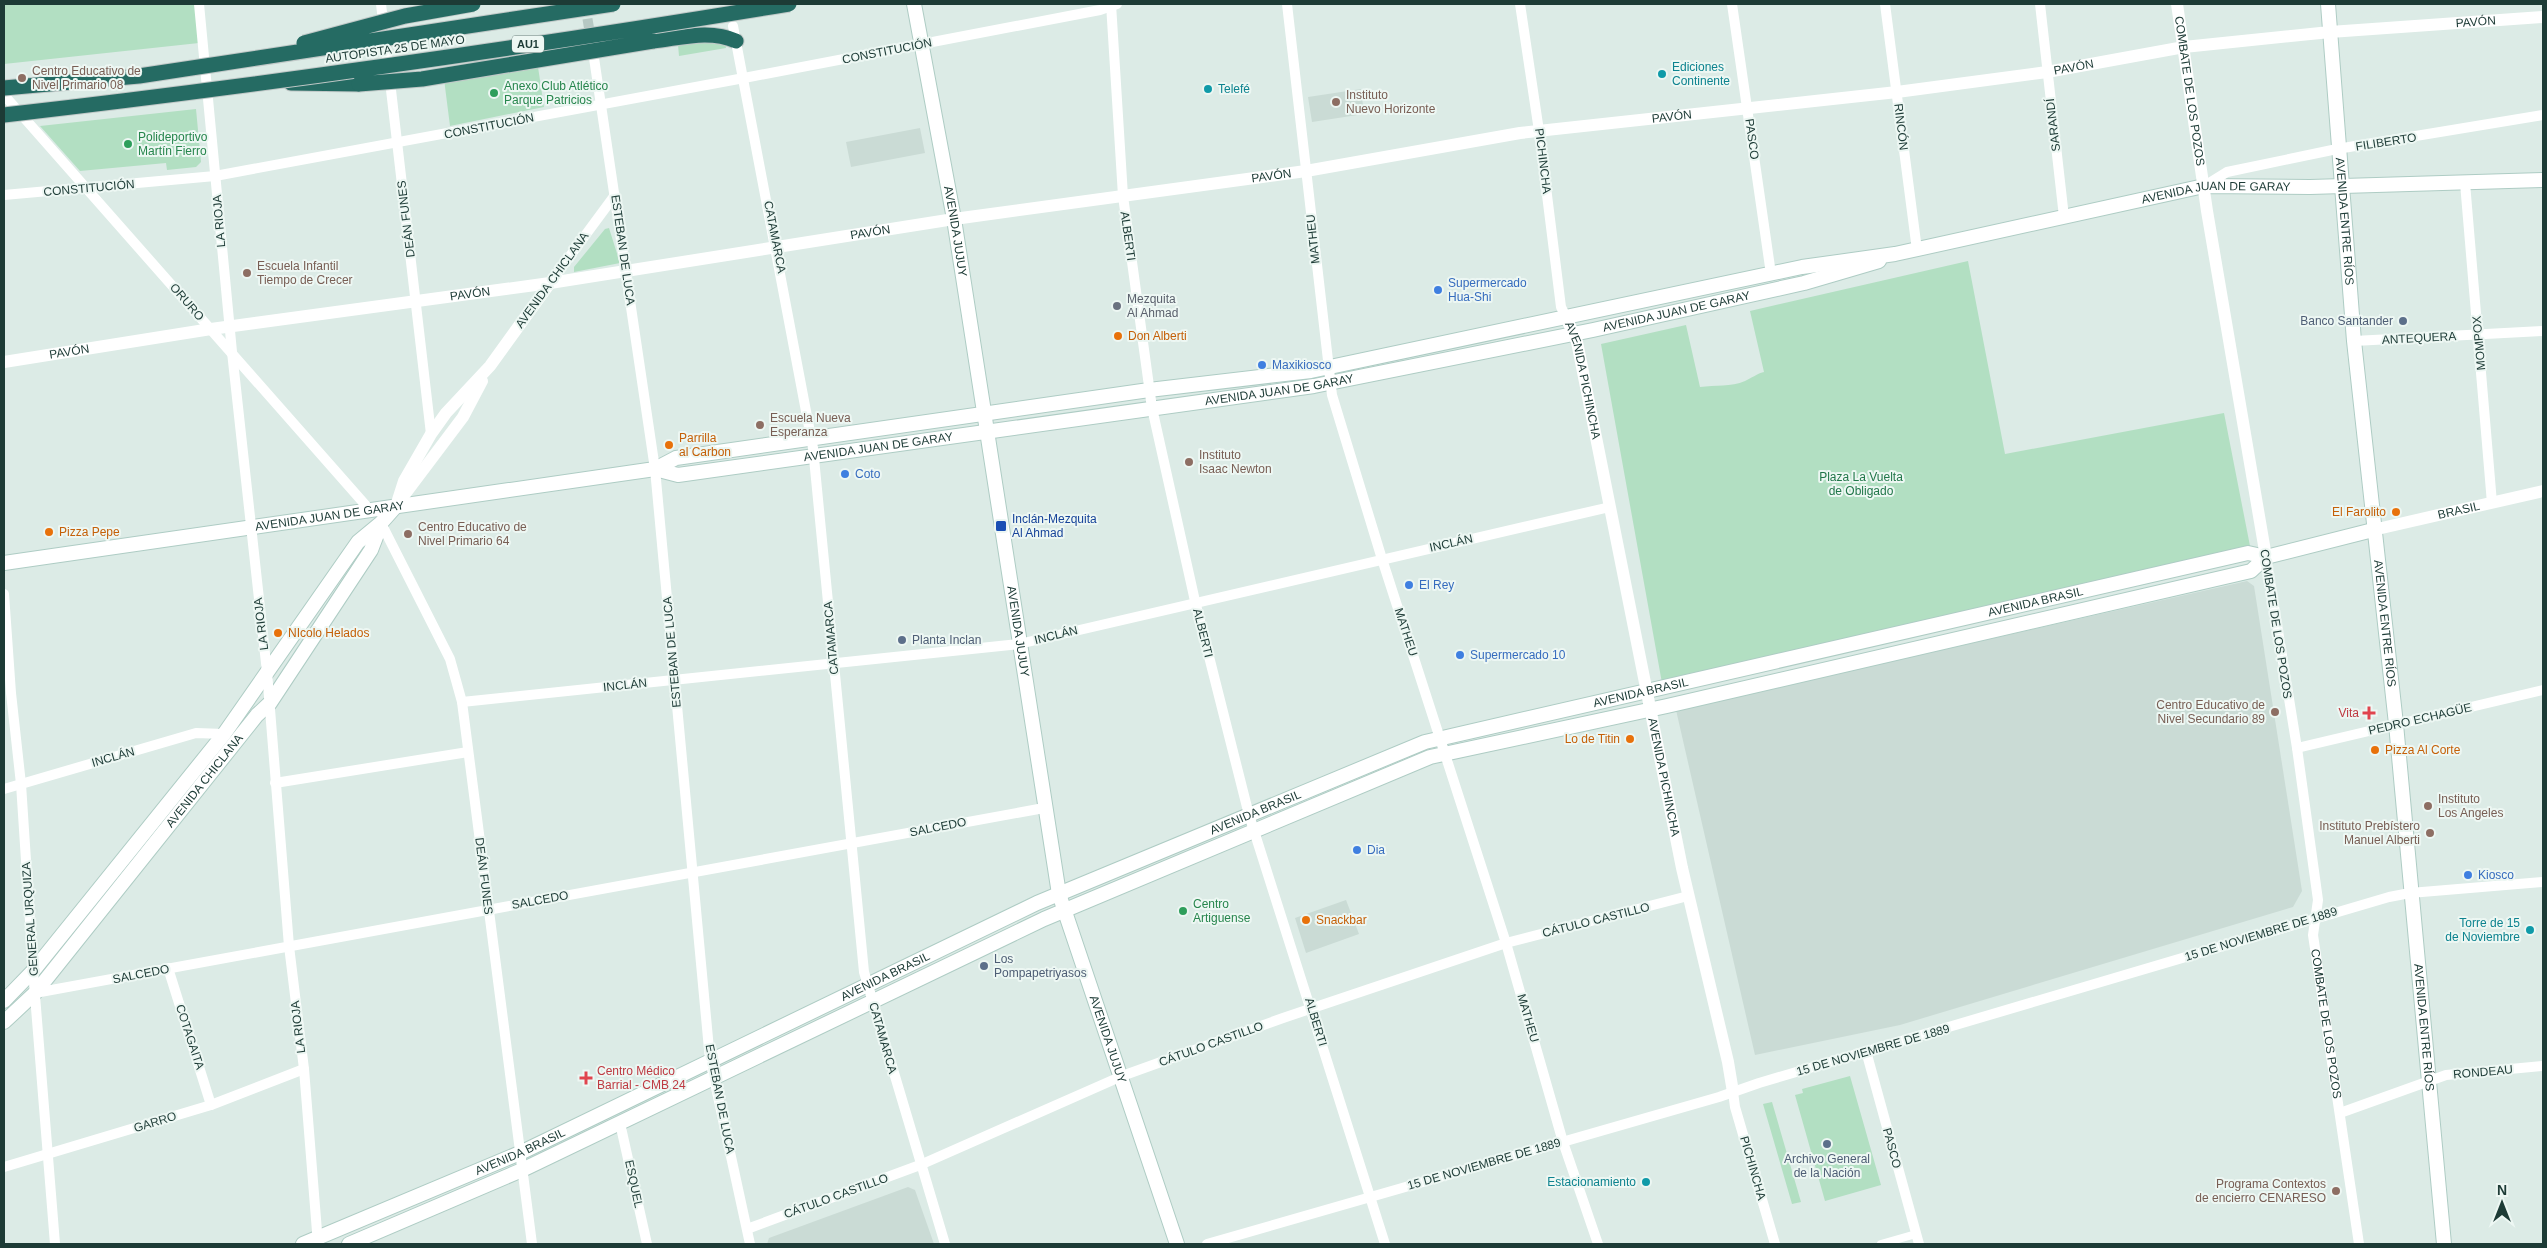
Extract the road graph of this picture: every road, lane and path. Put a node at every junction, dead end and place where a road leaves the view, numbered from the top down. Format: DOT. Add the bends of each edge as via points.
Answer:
graph roads {
  1 [pos="199,4"];
  2 [pos="382,4"];
  3 [pos="473,4"];
  4 [pos="613,4"];
  5 [pos="788,4"];
  6 [pos="914,4"];
  7 [pos="1113,4"];
  8 [pos="1287,4"];
  9 [pos="1520,4"];
  10 [pos="1732,4"];
  11 [pos="1886,4"];
  12 [pos="2040,4"];
  13 [pos="2178,4"];
  14 [pos="2328,4"];
  15 [pos="2543,17"];
  16 [pos="2330,32"];
  17 [pos="735,33"];
  18 [pos="922,44"];
  19 [pos="2184,47"];
  20 [pos="254,57"];
  21 [pos="594,58"];
  22 [pos="2047,72"];
  23 [pos="744,78"];
  24 [pos="267,82"];
  25 [pos="4,88"];
  26 [pos="1897,92"];
  27 [pos="4,95"];
  28 [pos="601,105"];
  29 [pos="1747,107"];
  30 [pos="4,115"];
  31 [pos="2543,115"];
  32 [pos="1539,131"];
  33 [pos="397,143"];
  34 [pos="2337,149"];
  35 [pos="1306,171"];
  36 [pos="215,176"];
  37 [pos="2543,180"];
  38 [pos="2465,182"];
  39 [pos="2204,186"];
  40 [pos="2340,186"];
  41 [pos="88,188"];
  42 [pos="4,195"];
  43 [pos="615,195"];
  44 [pos="1123,196"];
  45 [pos="2064,217"];
  46 [pos="954,219"];
  47 [pos="777,247"];
  48 [pos="1917,250"];
  49 [pos="1895,254"];
  50 [pos="626,270"];
  51 [pos="1771,274"];
  52 [pos="550,283"];
  53 [pos="415,302"];
  54 [pos="1566,317"];
  55 [pos="229,326"];
  56 [pos="211,329"];
  57 [pos="2543,332"];
  58 [pos="1574,334"];
  59 [pos="2478,335"];
  60 [pos="2354,341"];
  61 [pos="232,352"];
  62 [pos="4,362"];
  63 [pos="490,366"];
  64 [pos="1327,367"];
  65 [pos="1329,383"];
  66 [pos="1149,390"];
  67 [pos="1152,408"];
  68 [pos="985,414"];
  69 [pos="988,431"];
  70 [pos="431,434"];
  71 [pos="812,440"];
  72 [pos="814,457"];
  73 [pos="655,469"];
  74 [pos="2543,491"];
  75 [pos="2492,503"];
  76 [pos="396,506"];
  77 [pos="1610,507"];
  78 [pos="369,509"];
  79 [pos="381,524"];
  80 [pos="250,526"];
  81 [pos="2373,530"];
  82 [pos="2266,557"];
  83 [pos="1382,559"];
  84 [pos="4,563"];
  85 [pos="4,594"];
  86 [pos="1195,601"];
  87 [pos="1019,644"];
  88 [pos="833,663"];
  89 [pos="267,672"];
  90 [pos="674,679"];
  91 [pos="2543,690"];
  92 [pos="1645,692"];
  93 [pos="7,694"];
  94 [pos="462,702"];
  95 [pos="270,703"];
  96 [pos="1649,709"];
  97 [pos="2396,724"];
  98 [pos="224,734"];
  99 [pos="1441,736"];
  100 [pos="2297,748"];
  101 [pos="468,752"];
  102 [pos="1445,752"];
  103 [pos="275,783"];
  104 [pos="21,784"];
  105 [pos="4,789"];
  106 [pos="1044,808"];
  107 [pos="1249,815"];
  108 [pos="1254,832"];
  109 [pos="851,844"];
  110 [pos="693,872"];
  111 [pos="2543,882"];
  112 [pos="2410,893"];
  113 [pos="1059,894"];
  114 [pos="1688,896"];
  115 [pos="488,910"];
  116 [pos="1064,911"];
  117 [pos="2316,918"];
  118 [pos="1506,943"];
  119 [pos="289,946"];
  120 [pos="168,968"];
  121 [pos="33,971"];
  122 [pos="868,985"];
  123 [pos="35,993"];
  124 [pos="4,1001"];
  125 [pos="872,1001"];
  126 [pos="1311,1009"];
  127 [pos="4,1022"];
  128 [pos="1866,1051"];
  129 [pos="710,1060"];
  130 [pos="2543,1066"];
  131 [pos="304,1069"];
  132 [pos="714,1076"];
  133 [pos="1122,1076"];
  134 [pos="2428,1080"];
  135 [pos="1733,1092"];
  136 [pos="212,1105"];
  137 [pos="2340,1113"];
  138 [pos="620,1123"];
  139 [pos="1563,1142"];
  140 [pos="520,1153"];
  141 [pos="48,1154"];
  142 [pos="920,1165"];
  143 [pos="4,1167"];
  144 [pos="522,1170"];
  145 [pos="1370,1197"];
  146 [pos="747,1228"];
  147 [pos="1917,1239"];
  148 [pos="318,1241"];
  149 [pos="55,1244"];
  150 [pos="303,1244"];
  151 [pos="348,1244"];
  152 [pos="532,1244"];
  153 [pos="647,1244"];
  154 [pos="750,1244"];
  155 [pos="945,1244"];
  156 [pos="1177,1244"];
  157 [pos="1207,1244"];
  158 [pos="1385,1244"];
  159 [pos="1598,1244"];
  160 [pos="1775,1244"];
  161 [pos="1882,1244"];
  162 [pos="2359,1244"];
  163 [pos="2444,1244"];
  1 -- 36 [label="street, LA RIOJA"];
  2 -- 33 [label="street, DEÁN FUNES"];
  3 -- 20 [label="highway, bridge" via="357,27"];
  4 -- 20 [label="highway, AUTOPISTA 25 DE MAYO / AU1, bridge"];
  5 -- 24 [label="highway, AUTOPISTA 25 DE MAYO / AU1, bridge"];
  6 -- 18 [label="main road, AVENIDA JUJUY"];
  7 -- 18 [label="street, CONSTITUCIÓN"];
  7 -- 44 [label="street, ALBERTI"];
  8 -- 35 [label="street, MATHEU"];
  9 -- 32 [label="street, PICHINCHA"];
  10 -- 29 [label="street, PASCO"];
  11 -- 26 [label="street, RINCÓN"];
  12 -- 22 [label="street, SARANDÍ"];
  13 -- 19 [label="street, COMBATE DE LOS POZOS"];
  14 -- 16 [label="main road, AVENIDA ENTRE RÍOS"];
  15 -- 16 [label="street, PAVÓN"];
  16 -- 19 [label="street, PAVÓN"];
  16 -- 34 [label="main road, AVENIDA ENTRE RÍOS"];
  17 -- 23 [label="street, CATAMARCA"];
  17 -- 24 [label="highway, bridge" via="653,42 422,79 340,84"];
  18 -- 23 [label="street, CONSTITUCIÓN"];
  18 -- 46 [label="main road, AVENIDA JUJUY"];
  19 -- 22 [label="street, PAVÓN"];
  19 -- 39 [label="street, COMBATE DE LOS POZOS"];
  20 -- 25 [label="highway, AUTOPISTA 25 DE MAYO / AU1, bridge" via="139,76"];
  21 -- 28 [label="street, ESTEBAN DE LUCA"];
  22 -- 26 [label="street, PAVÓN"];
  22 -- 45 [label="street, SARANDÍ"];
  23 -- 28 [label="street, CONSTITUCIÓN"];
  23 -- 47 [label="street, CATAMARCA"];
  24 -- 30 [label="highway, AUTOPISTA 25 DE MAYO / AU1, bridge"];
  26 -- 29 [label="street, PAVÓN"];
  26 -- 48 [label="street, RINCÓN"];
  27 -- 41 [label="street, ORURO"];
  28 -- 33 [label="street, CONSTITUCIÓN"];
  28 -- 43 [label="street, ESTEBAN DE LUCA"];
  29 -- 32 [label="street, PAVÓN"];
  29 -- 51 [label="street, PASCO"];
  31 -- 34 [label="street, FILIBERTO"];
  32 -- 35 [label="street, PAVÓN"];
  32 -- 54 [label="street, PICHINCHA" via="1560,300"];
  33 -- 36 [label="street, CONSTITUCIÓN"];
  33 -- 53 [label="street, DEÁN FUNES"];
  34 -- 39 [label="street, FILIBERTO" via="2227,172"];
  34 -- 40 [label="main road, AVENIDA ENTRE RÍOS"];
  35 -- 44 [label="street, PAVÓN"];
  35 -- 64 [label="street, MATHEU"];
  36 -- 41 [label="street, CONSTITUCIÓN"];
  36 -- 55 [label="street, LA RIOJA"];
  37 -- 38 [label="main road, AVENIDA JUAN DE GARAY"];
  38 -- 40 [label="main road, AVENIDA JUAN DE GARAY"];
  38 -- 59 [label="street, MOMPOX"];
  39 -- 40 [label="main road, AVENIDA JUAN DE GARAY"];
  39 -- 45 [label="main road, AVENIDA JUAN DE GARAY"];
  39 -- 82 [label="street, COMBATE DE LOS POZOS"];
  40 -- 60 [label="main road, AVENIDA ENTRE RÍOS"];
  41 -- 42 [label="street, CONSTITUCIÓN"];
  41 -- 56 [label="street, ORURO"];
  43 -- 50 [label="street, ESTEBAN DE LUCA"];
  43 -- 52 [label="street, AVENIDA CHICLANA"];
  44 -- 46 [label="street, PAVÓN"];
  44 -- 66 [label="street, ALBERTI"];
  45 -- 48 [label="main road, AVENIDA JUAN DE GARAY"];
  46 -- 47 [label="street, PAVÓN"];
  46 -- 68 [label="main road, AVENIDA JUJUY"];
  47 -- 50 [label="street, PAVÓN"];
  47 -- 71 [label="street, CATAMARCA"];
  48 -- 49 [label="main road, AVENIDA JUAN DE GARAY"];
  49 -- 51 [label="main road, AVENIDA JUAN DE GARAY" via="1840,260"];
  49 -- 58 [label="main road, AVENIDA JUAN DE GARAY" via="1804,283"];
  50 -- 52 [label="street, PAVÓN"];
  50 -- 73 [label="street, ESTEBAN DE LUCA"];
  51 -- 54 [label="main road, AVENIDA JUAN DE GARAY"];
  52 -- 53 [label="street, PAVÓN"];
  52 -- 63 [label="street, AVENIDA CHICLANA"];
  53 -- 55 [label="street, PAVÓN"];
  53 -- 70 [label="street, DEÁN FUNES"];
  54 -- 58 [label="street, AVENIDA PICHINCHA"];
  54 -- 64 [label="main road, AVENIDA JUAN DE GARAY"];
  55 -- 56 [label="street, PAVÓN"];
  55 -- 61 [label="street, LA RIOJA"];
  56 -- 61 [label="street, ORURO"];
  56 -- 62 [label="street, PAVÓN"];
  57 -- 59 [label="street, ANTEQUERA"];
  58 -- 65 [label="main road, AVENIDA JUAN DE GARAY"];
  58 -- 77 [label="street, AVENIDA PICHINCHA"];
  59 -- 60 [label="street, ANTEQUERA"];
  59 -- 75 [label="street, MOMPOX"];
  60 -- 81 [label="main road, AVENIDA ENTRE RÍOS"];
  61 -- 78 [label="street, ORURO"];
  61 -- 80 [label="street, LA RIOJA"];
  63 -- 70 [label="street, AVENIDA CHICLANA"];
  63 -- 76 [label="street, AVENIDA CHICLANA" via="463,417"];
  64 -- 65 [label="street, MATHEU"];
  64 -- 66 [label="main road, AVENIDA JUAN DE GARAY"];
  65 -- 67 [label="main road, AVENIDA JUAN DE GARAY"];
  65 -- 83 [label="street, MATHEU"];
  66 -- 67 [label="street, ALBERTI"];
  66 -- 68 [label="main road, AVENIDA JUAN DE GARAY"];
  67 -- 69 [label="main road, AVENIDA JUAN DE GARAY"];
  67 -- 86 [label="street, ALBERTI"];
  68 -- 69 [label="main road, AVENIDA JUJUY"];
  68 -- 71 [label="main road, AVENIDA JUAN DE GARAY"];
  69 -- 72 [label="main road, AVENIDA JUAN DE GARAY"];
  69 -- 87 [label="main road, AVENIDA JUJUY"];
  70 -- 76 [label="street, AVENIDA CHICLANA" via="404,482"];
  71 -- 72 [label="street, CATAMARCA"];
  71 -- 73 [label="main road, AVENIDA JUAN DE GARAY" via="676,458"];
  72 -- 73 [label="main road, AVENIDA JUAN DE GARAY" via="678,475"];
  72 -- 88 [label="street, CATAMARCA"];
  73 -- 76 [label="main road, AVENIDA JUAN DE GARAY"];
  73 -- 90 [label="street, ESTEBAN DE LUCA"];
  74 -- 75 [label="street, BRASIL"];
  75 -- 81 [label="street, BRASIL"];
  76 -- 78 [label="main road, AVENIDA JUAN DE GARAY"];
  76 -- 79 [label="main road, AVENIDA CHICLANA"];
  77 -- 83 [label="street, INCLÁN"];
  77 -- 92 [label="street, AVENIDA PICHINCHA"];
  78 -- 80 [label="main road, AVENIDA JUAN DE GARAY"];
  79 -- 89 [label="main road, AVENIDA CHICLANA" via="358,542"];
  79 -- 94 [label="street, DEÁN FUNES" via="450,659"];
  79 -- 95 [label="main road, AVENIDA CHICLANA" via="372,550"];
  80 -- 84 [label="main road, AVENIDA JUAN DE GARAY"];
  80 -- 89 [label="street, LA RIOJA"];
  81 -- 82 [label="main road, AVENIDA BRASIL"];
  81 -- 97 [label="main road, AVENIDA ENTRE RÍOS"];
  82 -- 92 [label="main road, AVENIDA BRASIL" via="2248,553"];
  82 -- 96 [label="main road, AVENIDA BRASIL" via="2251,571"];
  82 -- 100 [label="street, COMBATE DE LOS POZOS"];
  83 -- 86 [label="street, INCLÁN"];
  83 -- 99 [label="street, MATHEU"];
  85 -- 93 [label="street, GENERAL URQUIZA"];
  86 -- 87 [label="street, INCLÁN"];
  86 -- 107 [label="street, ALBERTI"];
  87 -- 88 [label="street, INCLÁN"];
  87 -- 106 [label="main road, AVENIDA JUJUY"];
  88 -- 90 [label="street, INCLÁN"];
  88 -- 109 [label="street, CATAMARCA"];
  89 -- 95 [label="street, LA RIOJA"];
  89 -- 98 [label="main road, AVENIDA CHICLANA"];
  90 -- 94 [label="street, INCLÁN"];
  90 -- 110 [label="street, ESTEBAN DE LUCA"];
  91 -- 97 [label="street, PEDRO ECHAGÜE"];
  92 -- 96 [label="street, AVENIDA PICHINCHA"];
  92 -- 99 [label="main road, AVENIDA BRASIL"];
  93 -- 104 [label="street, GENERAL URQUIZA"];
  94 -- 101 [label="street, DEÁN FUNES"];
  95 -- 103 [label="street, LA RIOJA"];
  95 -- 123 [label="main road, AVENIDA CHICLANA" via="257,715"];
  96 -- 102 [label="main road, AVENIDA BRASIL"];
  96 -- 114 [label="street, AVENIDA PICHINCHA"];
  97 -- 100 [label="street, PEDRO ECHAGÜE"];
  97 -- 112 [label="main road, AVENIDA ENTRE RÍOS"];
  98 -- 104 [label="street, INCLÁN" via="196,733"];
  98 -- 121 [label="main road, AVENIDA CHICLANA"];
  99 -- 102 [label="street, MATHEU"];
  99 -- 107 [label="main road, AVENIDA BRASIL"];
  100 -- 117 [label="street, COMBATE DE LOS POZOS" via="2318,900"];
  101 -- 103 [label="street"];
  101 -- 115 [label="street, DEÁN FUNES"];
  102 -- 108 [label="main road, AVENIDA BRASIL"];
  102 -- 118 [label="street, MATHEU"];
  103 -- 119 [label="street, LA RIOJA"];
  104 -- 105 [label="street, INCLÁN"];
  104 -- 121 [label="street, GENERAL URQUIZA"];
  106 -- 109 [label="street, SALCEDO"];
  106 -- 113 [label="main road, AVENIDA JUJUY"];
  107 -- 108 [label="street, ALBERTI"];
  107 -- 113 [label="main road, AVENIDA BRASIL"];
  108 -- 116 [label="main road, AVENIDA BRASIL"];
  108 -- 126 [label="street, ALBERTI"];
  109 -- 110 [label="street, SALCEDO"];
  109 -- 122 [label="street, CATAMARCA"];
  110 -- 115 [label="street, SALCEDO"];
  110 -- 129 [label="street, ESTEBAN DE LUCA"];
  111 -- 112 [label="street, 15 DE NOVIEMBRE DE 1889"];
  112 -- 117 [label="street, 15 DE NOVIEMBRE DE 1889"];
  112 -- 134 [label="main road, AVENIDA ENTRE RÍOS"];
  113 -- 116 [label="main road, AVENIDA JUJUY"];
  113 -- 122 [label="main road, AVENIDA BRASIL"];
  114 -- 118 [label="street, CÁTULO CASTILLO"];
  114 -- 135 [label="street, AVENIDA PICHINCHA"];
  115 -- 119 [label="street, SALCEDO"];
  115 -- 140 [label="street, DEÁN FUNES"];
  116 -- 125 [label="main road, AVENIDA BRASIL"];
  116 -- 133 [label="main road, AVENIDA JUJUY"];
  117 -- 128 [label="street, 15 DE NOVIEMBRE DE 1889"];
  117 -- 137 [label="street, COMBATE DE LOS POZOS" via="2313,935"];
  118 -- 126 [label="street, CÁTULO CASTILLO"];
  118 -- 139 [label="street, MATHEU"];
  119 -- 120 [label="street, SALCEDO"];
  119 -- 131 [label="street, LA RIOJA"];
  120 -- 123 [label="street, SALCEDO"];
  120 -- 136 [label="street, COTAGAITA"];
  121 -- 123 [label="street, GENERAL URQUIZA"];
  121 -- 124 [label="main road, AVENIDA CHICLANA"];
  122 -- 125 [label="street, CATAMARCA"];
  122 -- 129 [label="main road, AVENIDA BRASIL"];
  123 -- 127 [label="main road, AVENIDA CHICLANA"];
  123 -- 141 [label="street, GENERAL URQUIZA"];
  125 -- 132 [label="main road, AVENIDA BRASIL"];
  125 -- 142 [label="street, CATAMARCA"];
  126 -- 133 [label="street, CÁTULO CASTILLO"];
  126 -- 145 [label="street, ALBERTI"];
  128 -- 135 [label="street, 15 DE NOVIEMBRE DE 1889"];
  128 -- 147 [label="street, PASCO"];
  129 -- 132 [label="street, ESTEBAN DE LUCA"];
  129 -- 140 [label="main road, AVENIDA BRASIL"];
  130 -- 134 [label="street, RONDEAU" via="2446,1075"];
  131 -- 136 [label="street, GARRO"];
  131 -- 148 [label="street, LA RIOJA"];
  132 -- 138 [label="main road, AVENIDA BRASIL"];
  132 -- 146 [label="street, ESTEBAN DE LUCA"];
  133 -- 142 [label="street, CÁTULO CASTILLO"];
  133 -- 156 [label="main road, AVENIDA JUJUY"];
  134 -- 137 [label="street, RONDEAU"];
  134 -- 163 [label="main road, AVENIDA ENTRE RÍOS"];
  135 -- 139 [label="street, 15 DE NOVIEMBRE DE 1889"];
  135 -- 160 [label="street, PICHINCHA"];
  136 -- 141 [label="street, GARRO"];
  137 -- 162 [label="street, COMBATE DE LOS POZOS"];
  138 -- 144 [label="main road, AVENIDA BRASIL"];
  138 -- 153 [label="street, ESQUEL"];
  139 -- 145 [label="street, 15 DE NOVIEMBRE DE 1889"];
  139 -- 159 [label="street, MATHEU"];
  140 -- 144 [label="street, DEÁN FUNES"];
  140 -- 148 [label="main road, AVENIDA BRASIL"];
  141 -- 143 [label="street, GARRO"];
  141 -- 149 [label="street, GENERAL URQUIZA"];
  142 -- 146 [label="street, CÁTULO CASTILLO"];
  142 -- 155 [label="street, CATAMARCA"];
  144 -- 151 [label="main road, AVENIDA BRASIL"];
  144 -- 152 [label="street, DEÁN FUNES"];
  145 -- 157 [label="street, 15 DE NOVIEMBRE DE 1889"];
  145 -- 158 [label="street, ALBERTI"];
  146 -- 154 [label="street, ESTEBAN DE LUCA"];
  147 -- 161 [label="street"];
  148 -- 150 [label="main road, AVENIDA BRASIL"];
}
